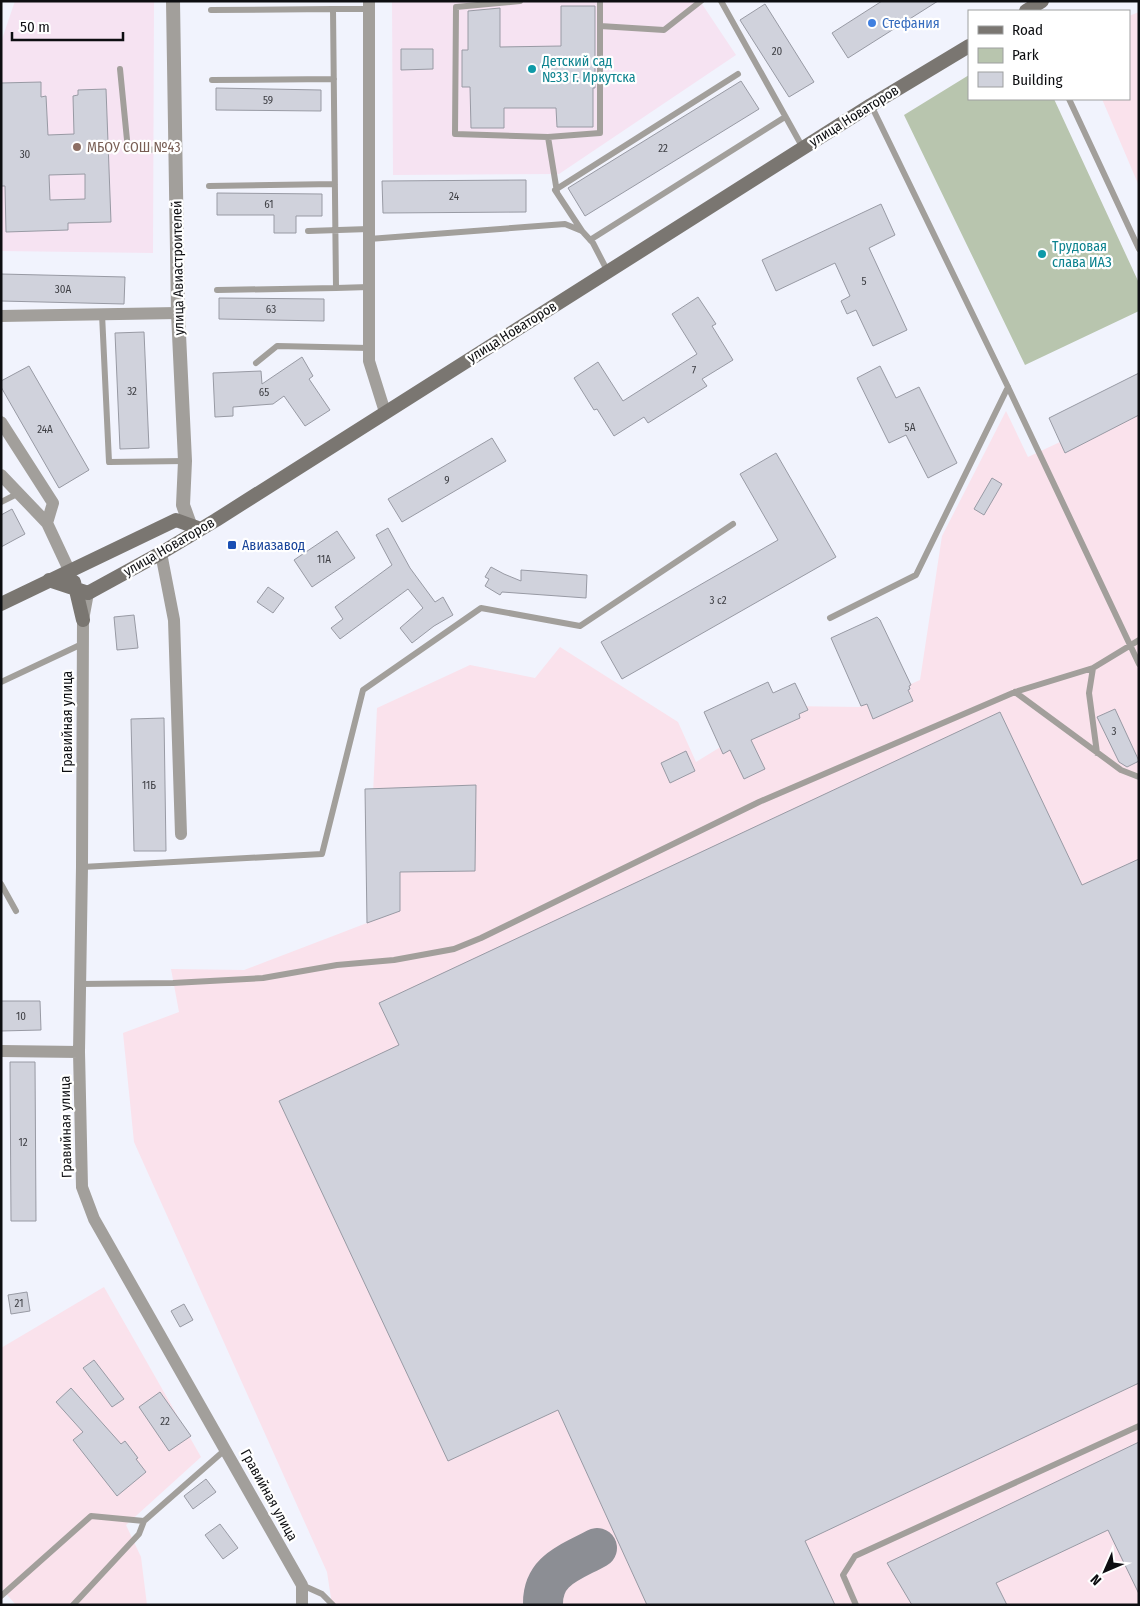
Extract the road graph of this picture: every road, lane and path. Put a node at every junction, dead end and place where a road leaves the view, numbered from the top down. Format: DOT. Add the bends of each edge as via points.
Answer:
graph roads {
  1 [pos="173,1"];
  2 [pos="520,1"];
  3 [pos="600,1"];
  4 [pos="701,1"];
  5 [pos="722,1"];
  6 [pos="1042,1"];
  7 [pos="369,5"];
  8 [pos="333,9"];
  9 [pos="211,10"];
  10 [pos="1028,10"];
  11 [pos="600,26"];
  12 [pos="968,47"];
  13 [pos="120,69"];
  14 [pos="738,74"];
  15 [pos="334,79"];
  16 [pos="212,80"];
  17 [pos="1069,100"];
  18 [pos="871,105"];
  19 [pos="785,117"];
  20 [pos="548,137"];
  21 [pos="803,148"];
  22 [pos="176,150"];
  23 [pos="335,184"];
  24 [pos="209,186"];
  25 [pos="556,192"];
  26 [pos="335,230"];
  27 [pos="582,231"];
  28 [pos="308,232"];
  29 [pos="369,234"];
  30 [pos="590,240"];
  31 [pos="1139,249"];
  32 [pos="608,272"];
  33 [pos="369,287"];
  34 [pos="336,288"];
  35 [pos="217,290"];
  36 [pos="178,313"];
  37 [pos="102,314"];
  38 [pos="1,316"];
  39 [pos="369,348"];
  40 [pos="256,363"];
  41 [pos="1008,387"];
  42 [pos="385,412"];
  43 [pos="1,422"];
  44 [pos="185,461"];
  45 [pos="1,475"];
  46 [pos="19,492"];
  47 [pos="1,502"];
  48 [pos="47,523"];
  49 [pos="733,524"];
  50 [pos="196,529"];
  51 [pos="161,553"];
  52 [pos="86,562"];
  53 [pos="69,570"];
  54 [pos="48,580"];
  55 [pos="88,593"];
  56 [pos="1,604"];
  57 [pos="830,618"];
  58 [pos="83,620"];
  59 [pos="1139,640"];
  60 [pos="82,644"];
  61 [pos="1129,645"];
  62 [pos="1139,664"];
  63 [pos="1093,668"];
  64 [pos="1,682"];
  65 [pos="1015,692"];
  66 [pos="1097,753"];
  67 [pos="1139,777"];
  68 [pos="181,834"];
  69 [pos="82,867"];
  70 [pos="1,884"];
  71 [pos="16,911"];
  72 [pos="80,984"];
  73 [pos="1,1051"];
  74 [pos="79,1052"];
  75 [pos="1139,1426"];
  76 [pos="226,1449"];
  77 [pos="144,1521"];
  78 [pos="302,1585"];
  79 [pos="1,1596"];
  80 [pos="74,1605"];
  81 [pos="302,1605"];
  82 [pos="333,1605"];
  83 [pos="856,1605"];
  1 -- 22 [label="street, улица Авиастроителей"];
  2 -- 20 [label="lane" via="456,7 455,134"];
  3 -- 11 [label="lane"];
  4 -- 11 [label="lane" via="664,30"];
  5 -- 19 [label="lane"];
  6 -- 10 [label="main road"];
  7 -- 8 [label="lane"];
  7 -- 29 [label="street"];
  8 -- 9 [label="lane"];
  8 -- 15 [label="lane"];
  11 -- 20 [label="lane" via="600,133"];
  12 -- 18 [label="main road, улица Новаторов"];
  13 -- 22 [label="lane" via="128,150"];
  14 -- 25 [label="lane"];
  15 -- 16 [label="lane"];
  15 -- 23 [label="lane"];
  17 -- 31 [label="lane"];
  18 -- 21 [label="main road, улица Новаторов"];
  18 -- 41 [label="lane"];
  19 -- 21 [label="lane"];
  19 -- 30 [label="lane"];
  20 -- 25 [label="lane"];
  21 -- 32 [label="main road, улица Новаторов"];
  22 -- 36 [label="street, улица Авиастроителей"];
  23 -- 24 [label="lane"];
  23 -- 26 [label="lane"];
  25 -- 27 [label="lane"];
  26 -- 28 [label="lane"];
  26 -- 29 [label="lane"];
  26 -- 34 [label="lane"];
  27 -- 29 [label="lane" via="565,224"];
  27 -- 30 [label="lane"];
  29 -- 33 [label="street"];
  30 -- 32 [label="lane"];
  32 -- 42 [label="main road, улица Новаторов"];
  33 -- 34 [label="lane"];
  33 -- 39 [label="street"];
  34 -- 35 [label="lane"];
  36 -- 37 [label="street"];
  36 -- 44 [label="street, улица Авиастроителей"];
  37 -- 38 [label="street"];
  37 -- 44 [label="lane" via="109,462"];
  39 -- 40 [label="lane" via="276,346"];
  39 -- 42 [label="street" via="369,362"];
  41 -- 57 [label="lane" via="916,575"];
  41 -- 61 [label="lane"];
  42 -- 50 [label="main road, улица Новаторов"];
  43 -- 48 [label="street" via="53,504"];
  44 -- 50 [label="street, улица Авиастроителей" via="183,505"];
  45 -- 46 [label="street"];
  46 -- 47 [label="lane"];
  46 -- 48 [label="street"];
  48 -- 53 [label="street"];
  49 -- 69 [label="lane" via="580,626 481,608 362,690 322,854"];
  50 -- 51 [label="main road, улица Новаторов"];
  50 -- 52 [label="main road" via="176,520"];
  51 -- 55 [label="main road, улица Новаторов"];
  51 -- 68 [label="street" via="174,620"];
  52 -- 53 [label="main road"];
  52 -- 58 [label="main road" via="74,581"];
  53 -- 54 [label="main road"];
  54 -- 55 [label="main road"];
  54 -- 56 [label="main road"];
  55 -- 58 [label="street, Гравийная улица"];
  58 -- 60 [label="street, Гравийная улица"];
  59 -- 61 [label="lane"];
  60 -- 64 [label="lane"];
  60 -- 69 [label="street, Гравийная улица"];
  61 -- 62 [label="lane"];
  61 -- 63 [label="lane"];
  63 -- 65 [label="lane"];
  63 -- 66 [label="lane" via="1089,692"];
  65 -- 66 [label="lane"];
  65 -- 72 [label="lane" via="759,802 454,949 263,978"];
  66 -- 67 [label="lane" via="1121,770"];
  69 -- 72 [label="street, Гравийная улица"];
  70 -- 71 [label="lane"];
  72 -- 74 [label="street, Гравийная улица"];
  73 -- 74 [label="street"];
  74 -- 76 [label="street, Гравийная улица" via="82,1187 94,1219"];
  75 -- 83 [label="lane" via="855,1556 843,1575"];
  76 -- 77 [label="lane"];
  76 -- 78 [label="street, Гравийная улица"];
  77 -- 79 [label="lane" via="92,1516"];
  77 -- 80 [label="lane" via="139,1534"];
  78 -- 81 [label="street, Гравийная улица"];
  78 -- 82 [label="lane" via="322,1594"];
}
